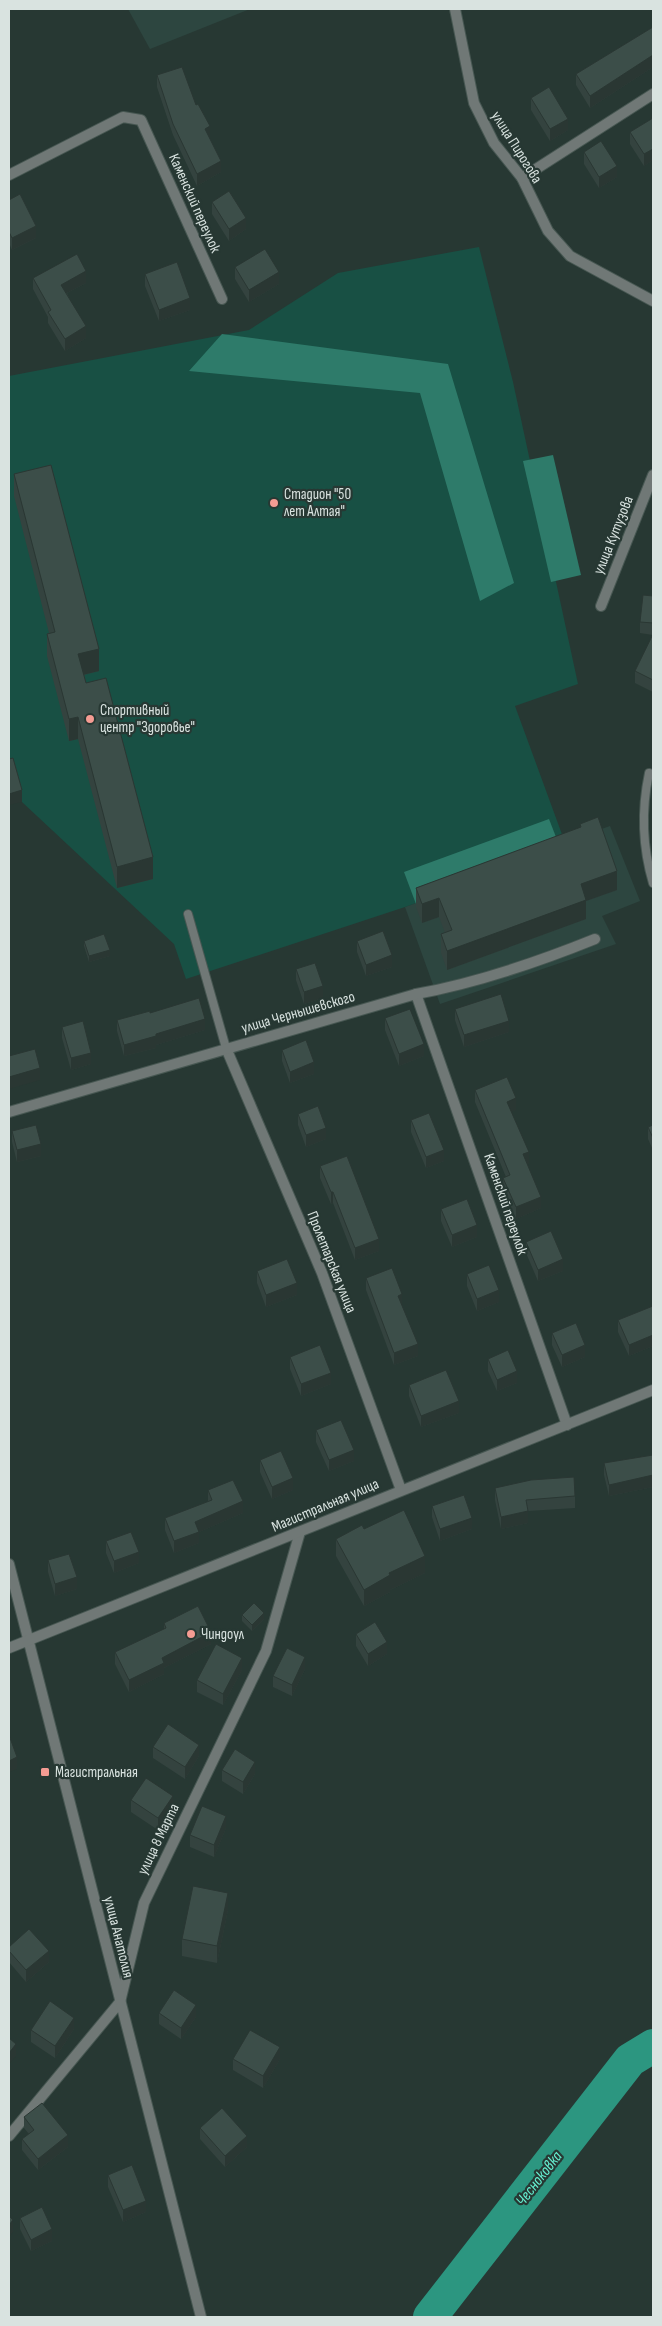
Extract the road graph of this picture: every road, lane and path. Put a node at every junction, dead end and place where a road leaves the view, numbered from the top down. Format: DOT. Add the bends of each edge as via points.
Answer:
graph roads {
  1 [pos="455,9"];
  2 [pos="653,94"];
  3 [pos="9,175"];
  4 [pos="522,178"];
  5 [pos="222,299"];
  6 [pos="653,301"];
  7 [pos="653,475"];
  8 [pos="601,606"];
  9 [pos="649,773"];
  10 [pos="653,884"];
  11 [pos="188,914"];
  12 [pos="595,939"];
  13 [pos="416,994"];
  14 [pos="226,1048"];
  15 [pos="9,1112"];
  16 [pos="653,1390"];
  17 [pos="567,1425"];
  18 [pos="401,1490"];
  19 [pos="300,1532"];
  20 [pos="9,1564"];
  21 [pos="28,1640"];
  22 [pos="9,1648"];
  23 [pos="120,2002"];
  24 [pos="9,2136"];
  25 [pos="201,2317"];
  1 -- 4 [label="street, улица Пирогова" via="474,103 494,143"];
  2 -- 4 [label="street"];
  3 -- 5 [label="street, Каменский переулок" via="122,117 141,120"];
  4 -- 6 [label="street, улица Пирогова" via="548,231 570,256"];
  7 -- 8 [label="street, улица Кутузова"];
  9 -- 10 [label="lane" via="643,826 646,859"];
  11 -- 14 [label="lane"];
  12 -- 13 [label="street, улица Чернышевского" via="560,953"];
  13 -- 14 [label="street, улица Чернышевского"];
  13 -- 17 [label="street, Каменский переулок"];
  14 -- 15 [label="street, улица Чернышевского"];
  14 -- 18 [label="street, Пролетарская улица" via="322,1273"];
  16 -- 17 [label="street, Магистральная улица"];
  17 -- 18 [label="street, Магистральная улица"];
  18 -- 19 [label="street, Магистральная улица"];
  19 -- 21 [label="street, Магистральная улица"];
  19 -- 23 [label="street, улица 8 Марта" via="266,1650 144,1903"];
  20 -- 21 [label="street, улица Анатолия"];
  21 -- 22 [label="street, Магистральная улица"];
  21 -- 23 [label="street, улица Анатолия"];
  23 -- 24 [label="street, улица 8 Марта"];
  23 -- 25 [label="street, улица Анатолия"];
}
